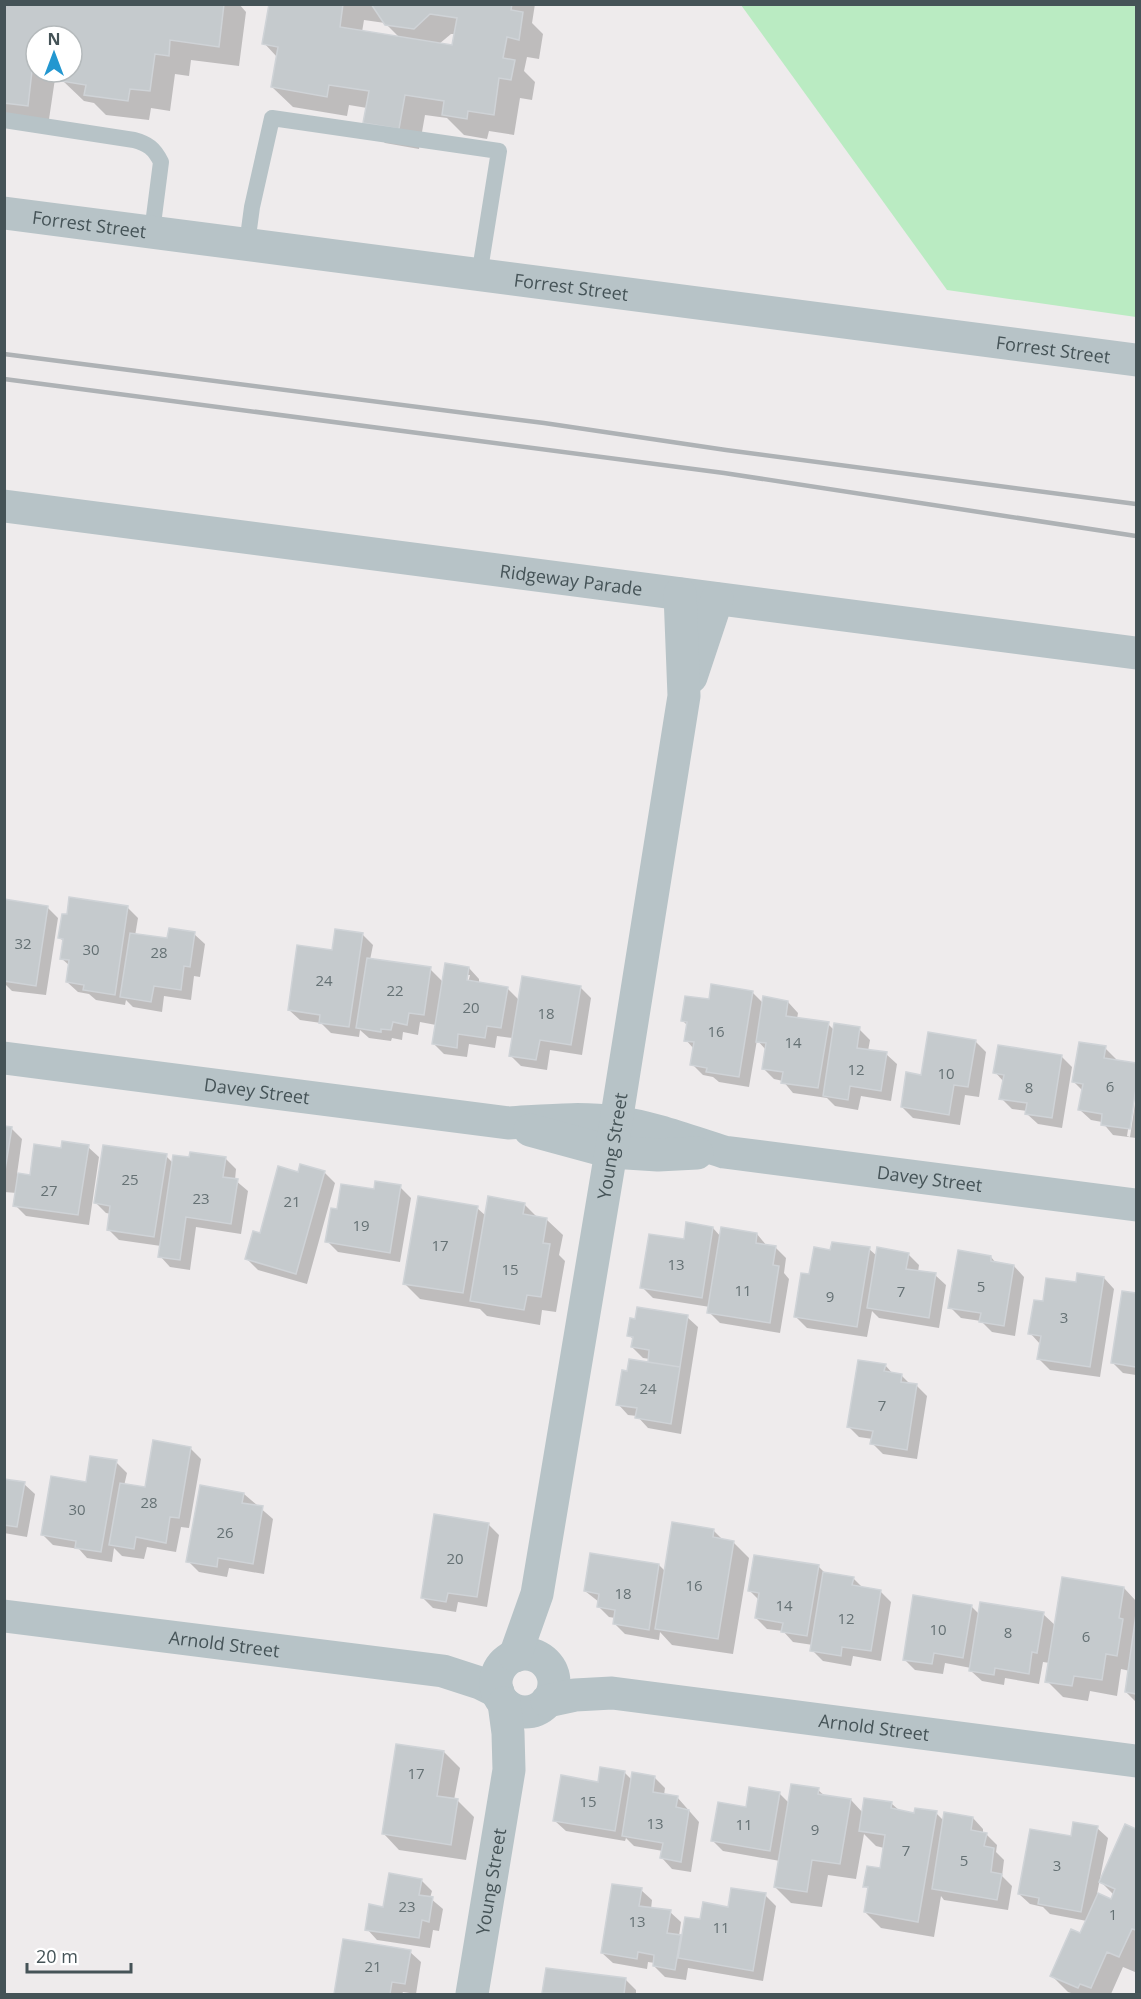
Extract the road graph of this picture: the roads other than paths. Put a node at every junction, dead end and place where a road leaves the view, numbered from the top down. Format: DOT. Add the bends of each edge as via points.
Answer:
graph roads {
  1 [pos="4,120"];
  2 [pos="4,213"];
  3 [pos="152,232"];
  4 [pos="247,244"];
  5 [pos="478,276"];
  6 [pos="1137,360"];
  7 [pos="4,506"];
  8 [pos="680,594"];
  9 [pos="717,598"];
  10 [pos="1137,653"];
  11 [pos="684,696"];
  12 [pos="4,1058"];
  13 [pos="613,1137"];
  14 [pos="1137,1205"];
  15 [pos="4,1616"];
  16 [pos="525,1682"];
  17 [pos="1137,1761"];
  18 [pos="472,1995"];
  1 -- 3 [label="lane" via="148,144 161,162"];
  2 -- 3 [label="street, Forrest Street"];
  3 -- 4 [label="street, Forrest Street"];
  4 -- 5 [label="street, Forrest Street"];
  4 -- 5 [label="lane" via="272,118 499,151"];
  5 -- 6 [label="street, Forrest Street"];
  7 -- 8 [label="street, Ridgeway Parade"];
  8 -- 9 [label="street, Ridgeway Parade"];
  8 -- 11 [label="street, Young Street"];
  9 -- 10 [label="street, Ridgeway Parade"];
  9 -- 11 [label="street, Young Street"];
  11 -- 13 [label="street, Young Street"];
  12 -- 13 [label="street, Davey Street" via="508,1123 575,1143"];
  13 -- 14 [label="street, Davey Street" via="658,1155 724,1152"];
  13 -- 16 [label="street, Young Street" via="537,1594 539,1629"];
  15 -- 16 [label="street, Arnold Street"];
  16 -- 17 [label="street, Arnold Street" via="575,1695 612,1693"];
  16 -- 18 [label="street, Young Street" via="508,1733 509,1770"];
}
